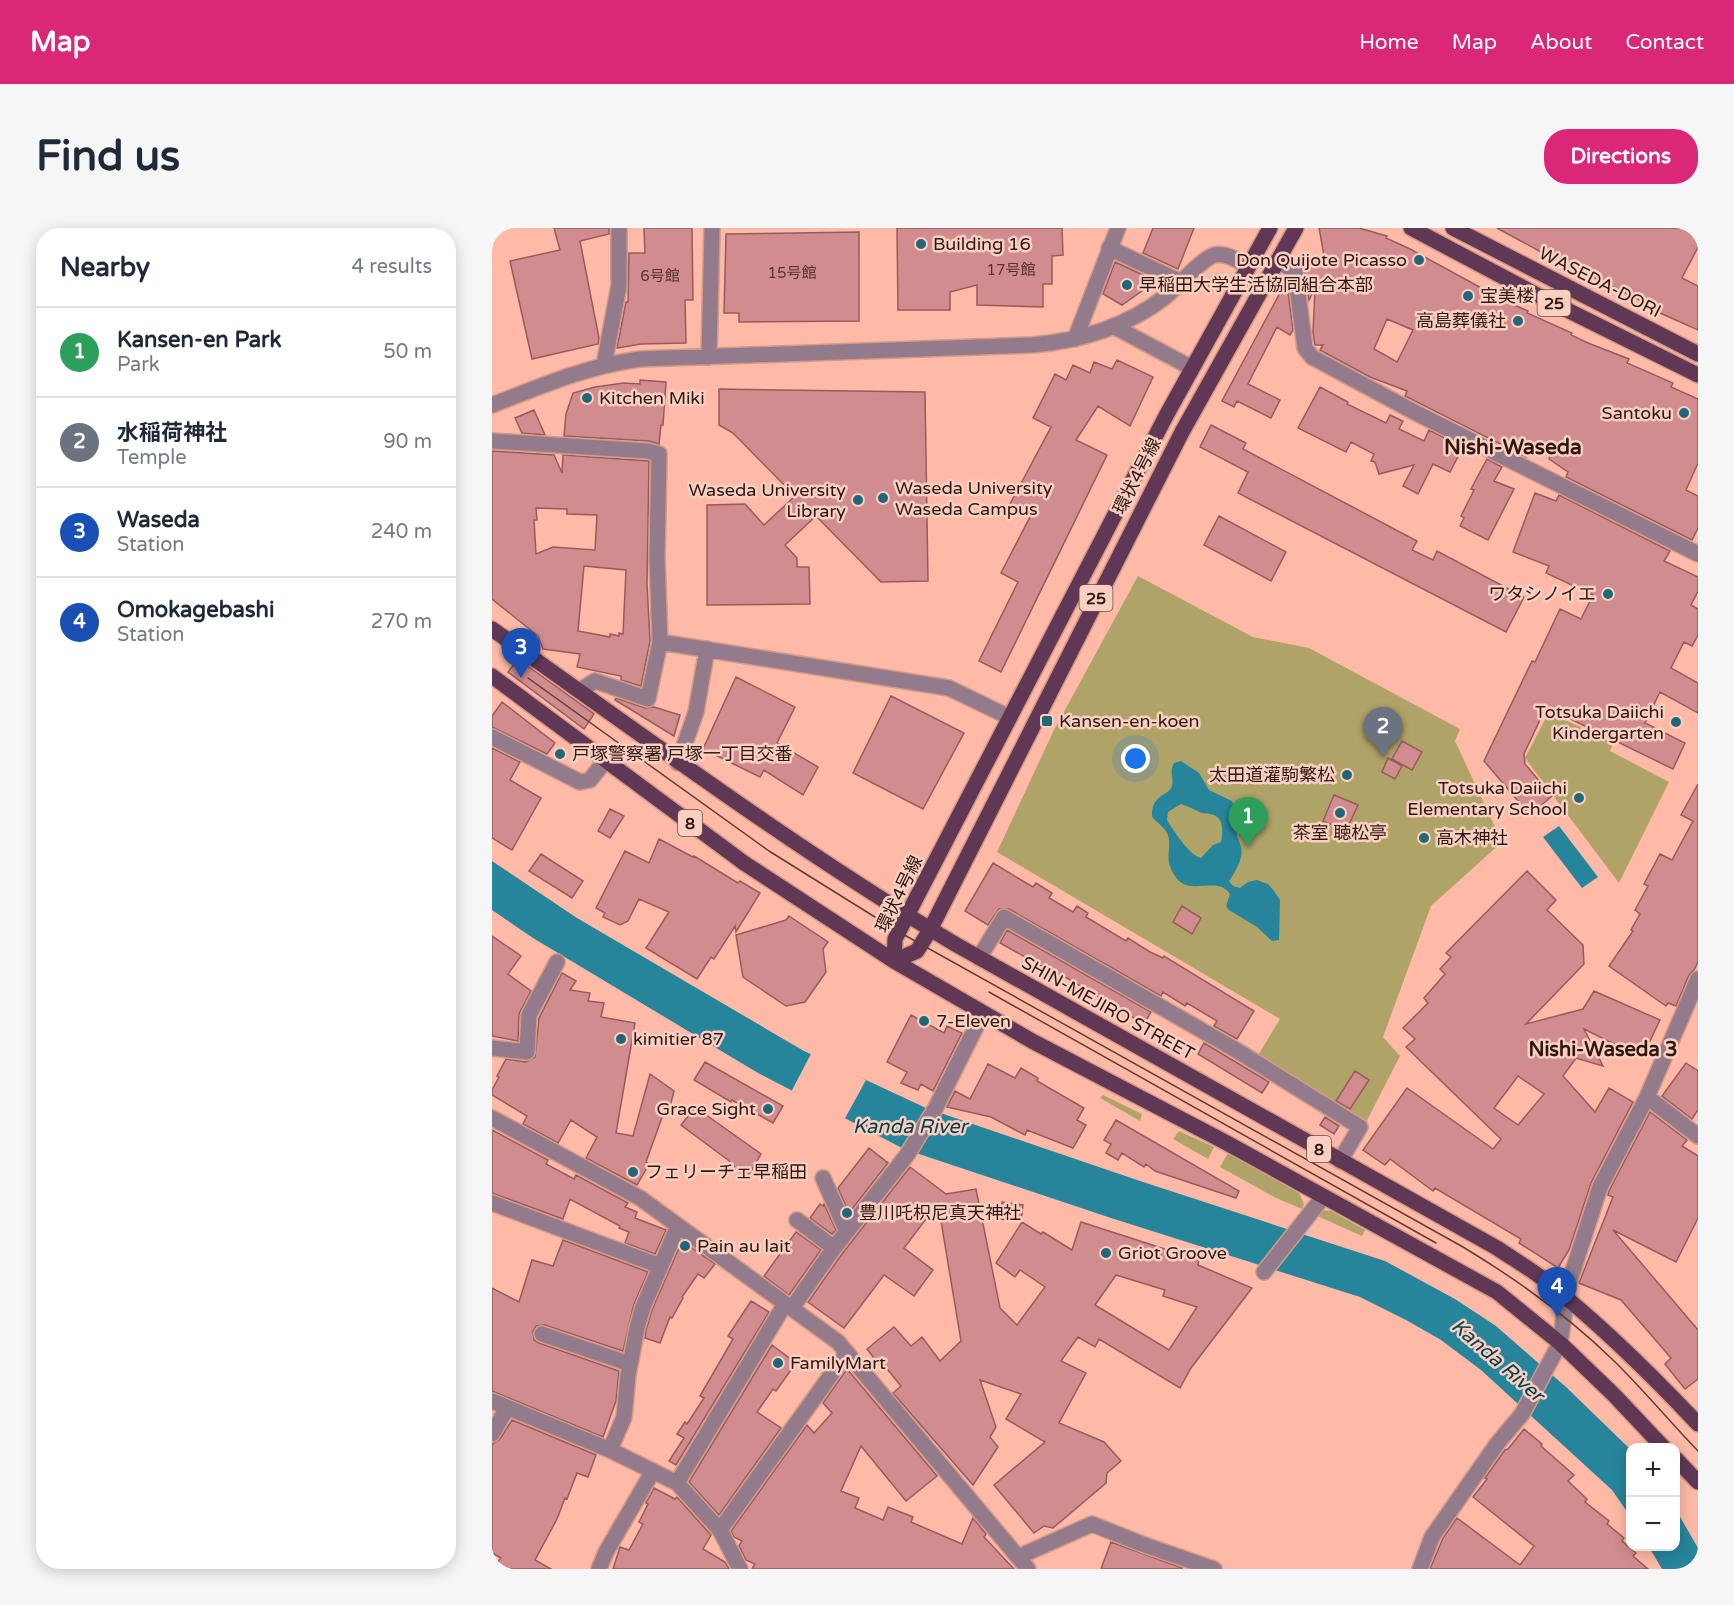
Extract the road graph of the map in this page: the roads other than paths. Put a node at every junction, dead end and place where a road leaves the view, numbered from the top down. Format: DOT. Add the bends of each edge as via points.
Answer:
graph roads {
  1 [pos="619,228"];
  2 [pos="712,228"];
  3 [pos="1118,228"];
  4 [pos="1270,228"];
  5 [pos="1296,228"];
  6 [pos="1411,228"];
  7 [pos="1453,228"];
  8 [pos="1109,248"];
  9 [pos="1277,261"];
  10 [pos="1248,266"];
  11 [pos="1181,282"];
  12 [pos="1113,326"];
  13 [pos="1075,339"];
  14 [pos="1698,354"];
  15 [pos="709,357"];
  16 [pos="604,365"];
  17 [pos="1192,368"];
  18 [pos="1698,375"];
  19 [pos="492,405"];
  20 [pos="492,441"];
  21 [pos="1698,554"];
  22 [pos="492,629"];
  23 [pos="660,642"];
  24 [pos="707,650"];
  25 [pos="492,676"];
  26 [pos="579,691"];
  27 [pos="1009,717"];
  28 [pos="492,737"];
  29 [pos="605,761"];
  30 [pos="678,763"];
  31 [pos="909,916"];
  32 [pos="930,930"];
  33 [pos="980,958"];
  34 [pos="894,961"];
  35 [pos="557,962"];
  36 [pos="1698,979"];
  37 [pos="983,1013"];
  38 [pos="492,1048"];
  39 [pos="1647,1097"];
  40 [pos="492,1118"];
  41 [pos="1698,1136"];
  42 [pos="1340,1161"];
  43 [pos="823,1178"];
  44 [pos="1323,1197"];
  45 [pos="492,1203"];
  46 [pos="797,1220"];
  47 [pos="678,1226"];
  48 [pos="847,1232"];
  49 [pos="834,1248"];
  50 [pos="660,1266"];
  51 [pos="1264,1271"];
  52 [pos="1567,1298"];
  53 [pos="788,1306"];
  54 [pos="542,1334"];
  55 [pos="1560,1343"];
  56 [pos="846,1354"];
  57 [pos="630,1364"];
  58 [pos="492,1401"];
  59 [pos="507,1408"];
  60 [pos="1698,1424"];
  61 [pos="492,1434"];
  62 [pos="1659,1443"];
  63 [pos="610,1450"];
  64 [pos="1680,1463"];
  65 [pos="653,1471"];
  66 [pos="1698,1482"];
  67 [pos="677,1484"];
  68 [pos="720,1530"];
  69 [pos="1023,1563"];
  70 [pos="599,1569"];
  71 [pos="740,1569"];
  72 [pos="1214,1569"];
  73 [pos="1420,1569"];
  1 -- 16 [label="street" via="620,285"];
  2 -- 15 [label="street"];
  3 -- 8 [label="street"];
  4 -- 10 [label="main road, 環状4号線 / 25"];
  5 -- 9 [label="main road, 環状4号線 / 25"];
  6 -- 18 [label="main road, 25"];
  7 -- 14 [label="main road, WASEDA-DORI / 25"];
  8 -- 11 [label="street"];
  8 -- 13 [label="street"];
  9 -- 21 [label="street" via="1294,271 1305,348 1312,357"];
  9 -- 32 [label="main road, 環状4号線 / 25" via="1182,432"];
  10 -- 11 [label="street" via="1224,255 1212,256"];
  10 -- 17 [label="main road, 環状4号線 / 25"];
  11 -- 12 [label="street" via="1149,307"];
  12 -- 13 [label="street"];
  12 -- 17 [label="street"];
  13 -- 15 [label="street" via="1032,345"];
  15 -- 16 [label="street" via="640,359"];
  16 -- 19 [label="street"];
  17 -- 27 [label="main road, 環状4号線 / 25"];
  20 -- 23 [label="street" via="658,454"];
  22 -- 26 [label="main road, SHIN-MEJIRO STREET / 8"];
  23 -- 24 [label="street"];
  23 -- 26 [label="street" via="648,699 595,681"];
  24 -- 27 [label="street" via="949,688"];
  24 -- 30 [label="street" via="696,712"];
  25 -- 29 [label="main road, 8"];
  26 -- 30 [label="main road, SHIN-MEJIRO STREET / 8"];
  27 -- 31 [label="main road, 環状4号線 / 25"];
  28 -- 29 [label="street" via="580,782 590,780"];
  29 -- 34 [label="main road, 8" via="744,862"];
  30 -- 31 [label="main road, SHIN-MEJIRO STREET / 8"];
  31 -- 32 [label="main road, SHIN-MEJIRO STREET / 8"];
  31 -- 34 [label="main road, 環状4号線 / 25" via="896,939"];
  32 -- 33 [label="main road, SHIN-MEJIRO STREET / 8"];
  32 -- 34 [label="main road, 環状4号線 / 25" via="917,951"];
  33 -- 42 [label="main road, SHIN-MEJIRO STREET / 8"];
  33 -- 42 [label="street" via="1004,917 1236,1050 1360,1127"];
  34 -- 37 [label="main road, 8"];
  35 -- 38 [label="street" via="530,1015 526,1052"];
  36 -- 39 [label="street"];
  37 -- 44 [label="main road, 8"];
  37 -- 48 [label="street" via="907,1155"];
  39 -- 41 [label="street"];
  39 -- 52 [label="street" via="1600,1187"];
  40 -- 47 [label="street" via="640,1198"];
  42 -- 52 [label="main road, SHIN-MEJIRO STREET / 8" via="1497,1248"];
  43 -- 48 [label="street"];
  44 -- 51 [label="street"];
  44 -- 55 [label="main road, 8" via="1497,1292"];
  45 -- 50 [label="street"];
  46 -- 49 [label="street"];
  47 -- 50 [label="street"];
  47 -- 53 [label="street"];
  48 -- 49 [label="street"];
  49 -- 53 [label="street"];
  50 -- 57 [label="street" via="643,1307"];
  52 -- 55 [label="street"];
  52 -- 60 [label="main road, SHIN-MEJIRO STREET / 8" via="1656,1379"];
  53 -- 56 [label="street" via="838,1342"];
  53 -- 67 [label="street"];
  54 -- 57 [label="street"];
  55 -- 62 [label="main road, 8"];
  55 -- 73 [label="street" via="1522,1413 1432,1538"];
  56 -- 68 [label="street"];
  56 -- 69 [label="street"];
  57 -- 63 [label="street" via="624,1418"];
  58 -- 59 [label="street"];
  59 -- 61 [label="street"];
  59 -- 63 [label="street"];
  63 -- 65 [label="street"];
  64 -- 66 [label="main road"];
  65 -- 67 [label="street"];
  65 -- 70 [label="street"];
  67 -- 68 [label="street"];
  68 -- 71 [label="street"];
  69 -- 72 [label="street" via="1092,1524"];
}
